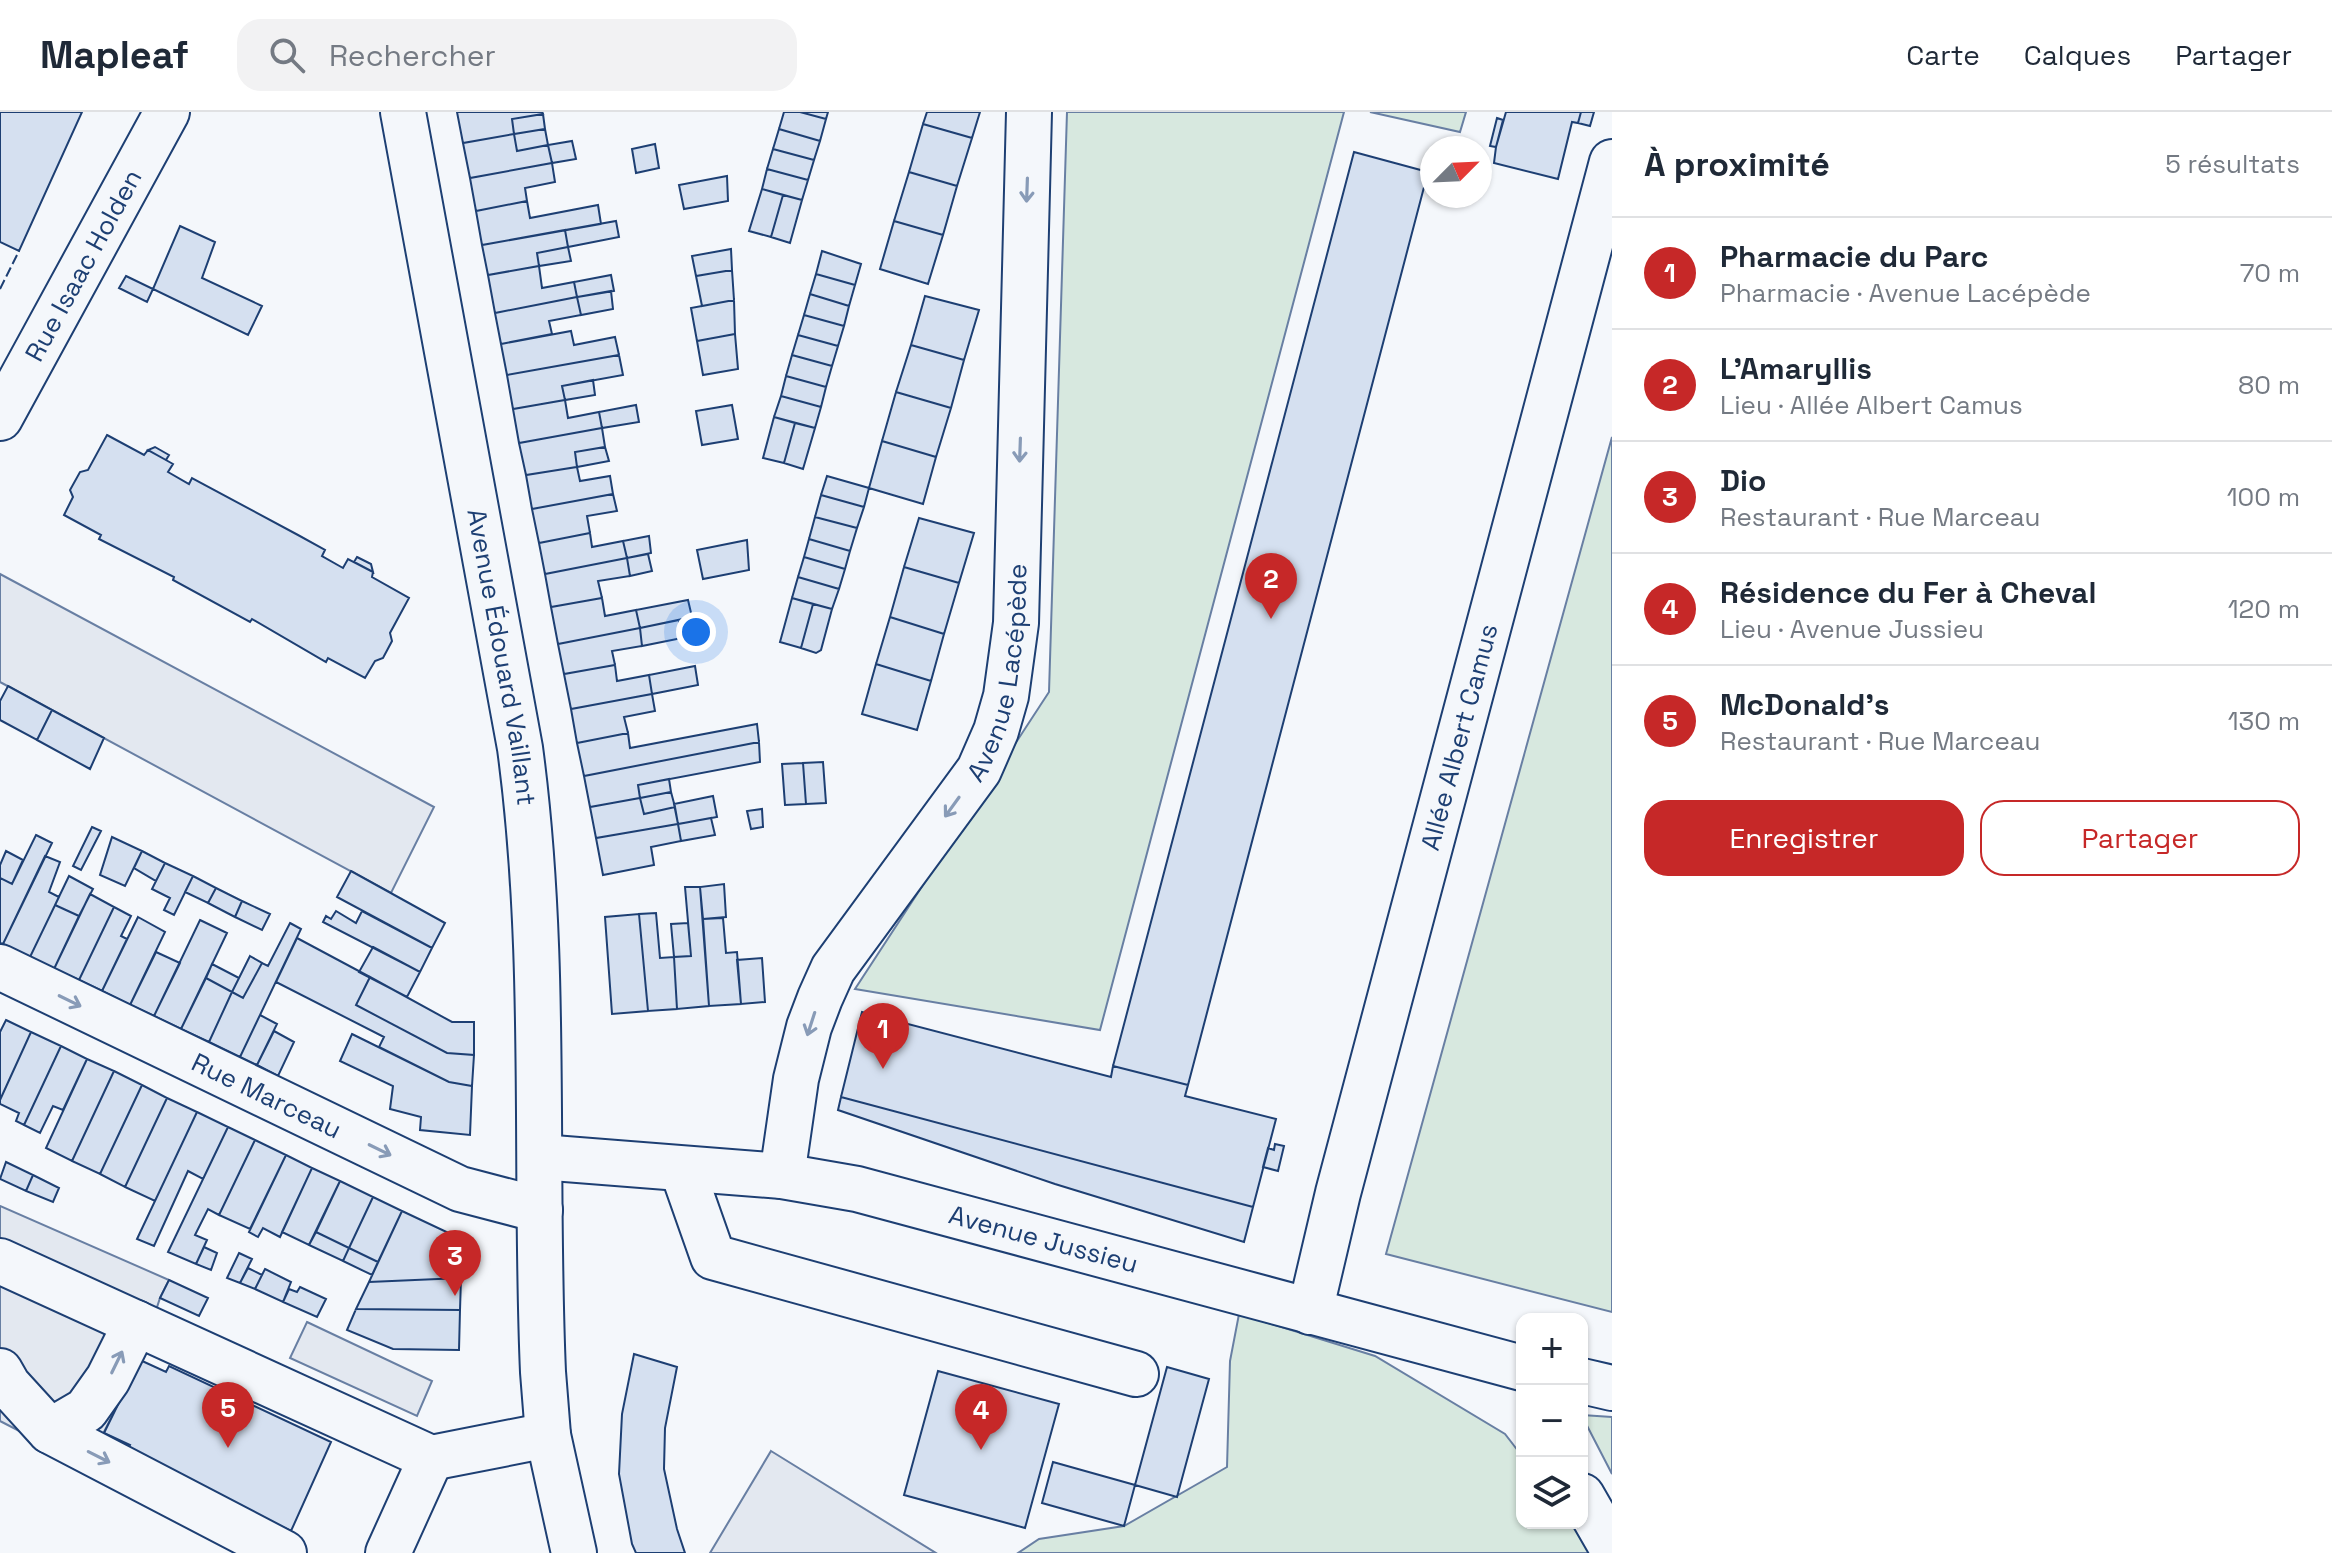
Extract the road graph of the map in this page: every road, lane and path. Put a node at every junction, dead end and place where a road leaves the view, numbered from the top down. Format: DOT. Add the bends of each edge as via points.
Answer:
graph roads {
  1 [pos="167,112"];
  2 [pos="403,112"];
  3 [pos="1029,112"];
  4 [pos="1609,184"];
  5 [pos="0,418"];
  6 [pos="0,967"];
  7 [pos="540,1157"];
  8 [pos="682,1169"];
  9 [pos="782,1176"];
  10 [pos="540,1210"];
  11 [pos="0,1261"];
  12 [pos="1310,1312"];
  13 [pos="136,1323"];
  14 [pos="0,1371"];
  15 [pos="1136,1374"];
  16 [pos="1516,1375"];
  17 [pos="1588,1382"];
  18 [pos="1612,1388"];
  19 [pos="50,1431"];
  20 [pos="548,1435"];
  21 [pos="431,1458"];
  22 [pos="1588,1506"];
  23 [pos="1612,1548"];
  24 [pos="284,1553"];
  25 [pos="388,1553"];
  26 [pos="574,1553"];
  1 -- 5 [label="street, Rue Isaac Holden"];
  2 -- 7 [label="street, Avenue Édouard Vaillant" via="525,786 532,849"];
  3 -- 9 [label="street, Avenue Lacépède, one-way" via="1016,623 1006,696 979,770 833,969 809,1027 796,1079"];
  4 -- 12 [label="street, Allée Albert Camus"];
  6 -- 10 [label="street, Rue Marceau, one-way" via="460,1189"];
  7 -- 8 [label="street, Avenue Jussieu"];
  7 -- 10 [label="street, Avenue Édouard Vaillant"];
  8 -- 9 [label="street, Avenue Jussieu"];
  8 -- 15 [label="street" via="713,1257"];
  9 -- 12 [label="street, Avenue Jussieu" via="894,1199"];
  10 -- 20 [label="street, Avenue Édouard Vaillant"];
  11 -- 13 [label="street"];
  12 -- 16 [label="street, Avenue Jussieu"];
  19 -- 13 [label="street, one-way" via="86,1410"];
  13 -- 21 [label="street"];
  14 -- 19 [label="street"];
  17 -- 18 [label="street"];
  19 -- 24 [label="street, one-way"];
  20 -- 21 [label="street"];
  20 -- 26 [label="street, Avenue Édouard Vaillant"];
  21 -- 25 [label="street"];
  22 -- 23 [label="street"];
}
